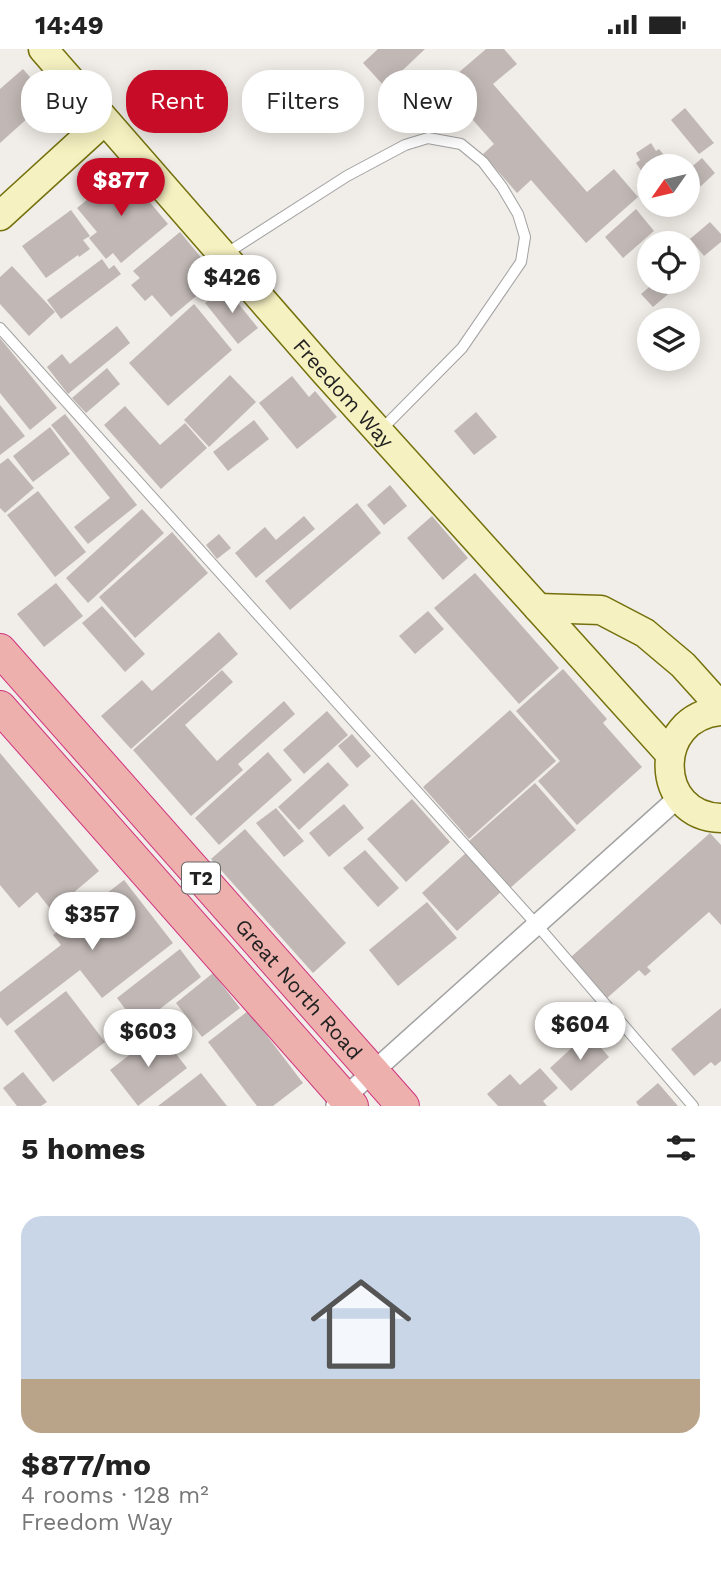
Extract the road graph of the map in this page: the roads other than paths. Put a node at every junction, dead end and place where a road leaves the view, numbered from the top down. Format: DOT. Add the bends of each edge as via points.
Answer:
graph roads {
  1 [pos="43,49"];
  2 [pos="61,70"];
  3 [pos="112,130"];
  4 [pos="91,133"];
  5 [pos="0,216"];
  6 [pos="223,255"];
  7 [pos="0,328"];
  8 [pos="379,432"];
  9 [pos="538,608"];
  10 [pos="0,650"];
  11 [pos="0,707"];
  12 [pos="721,709"];
  13 [pos="670,754"];
  14 [pos="680,797"];
  15 [pos="721,818"];
  16 [pos="537,925"];
  17 [pos="373,1072"];
  18 [pos="344,1103"];
  19 [pos="403,1106"];
  20 [pos="693,1106"];
  1 -- 2 [label="main road, Freedom Way"];
  3 -- 6 [label="main road, Freedom Way"];
  4 -- 5 [label="main road"];
  6 -- 8 [label="main road, Freedom Way"];
  6 -- 8 [label="lane" via="405,145 428,138 461,144 483,162 518,214 525,237 521,262 463,348"];
  7 -- 16 [label="lane"];
  8 -- 9 [label="main road, Freedom Way"];
  9 -- 12 [label="main road" via="601,610 645,633 683,665"];
  9 -- 13 [label="main road, Freedom Way"];
  10 -- 17 [label="highway, Great North Road / T2"];
  11 -- 18 [label="highway, Great North Road / T2"];
  12 -- 13 [label="main road" via="684,727"];
  13 -- 14 [label="main road" via="672,783"];
  14 -- 15 [label="main road" via="702,814"];
  14 -- 16 [label="street"];
  16 -- 17 [label="street"];
  16 -- 20 [label="lane"];
  17 -- 18 [label="street"];
  17 -- 19 [label="highway, Great North Road / T2"];
}
